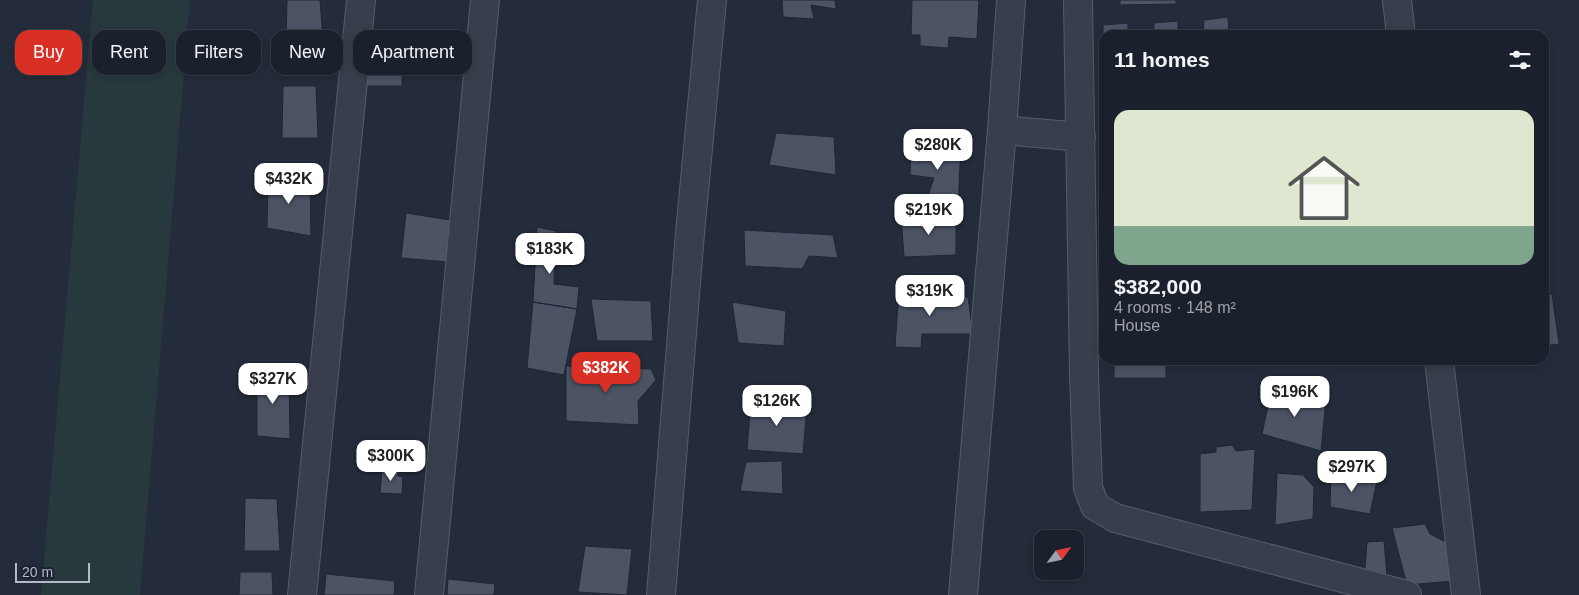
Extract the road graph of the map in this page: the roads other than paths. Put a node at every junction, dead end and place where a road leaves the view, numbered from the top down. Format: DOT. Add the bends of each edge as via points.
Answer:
graph roads {
  1 [pos="362,0"];
  2 [pos="485,0"];
  3 [pos="712,0"];
  4 [pos="1011,0"];
  5 [pos="1078,0"];
  6 [pos="1397,0"];
  7 [pos="1400,30"];
  8 [pos="1002,130"];
  9 [pos="1081,137"];
  10 [pos="1440,365"];
  11 [pos="302,595"];
  12 [pos="428,595"];
  13 [pos="661,595"];
  14 [pos="963,595"];
  15 [pos="1407,595"];
  16 [pos="1466,595"];
  1 -- 11 [label="street"];
  2 -- 12 [label="street"];
  3 -- 13 [label="street"];
  4 -- 8 [label="street"];
  5 -- 9 [label="street"];
  6 -- 7 [label="street"];
  8 -- 9 [label="street"];
  8 -- 14 [label="street"];
  9 -- 15 [label="street" via="1084,375 1088,488 1094,506 1115,518"];
  10 -- 16 [label="street"];
}
